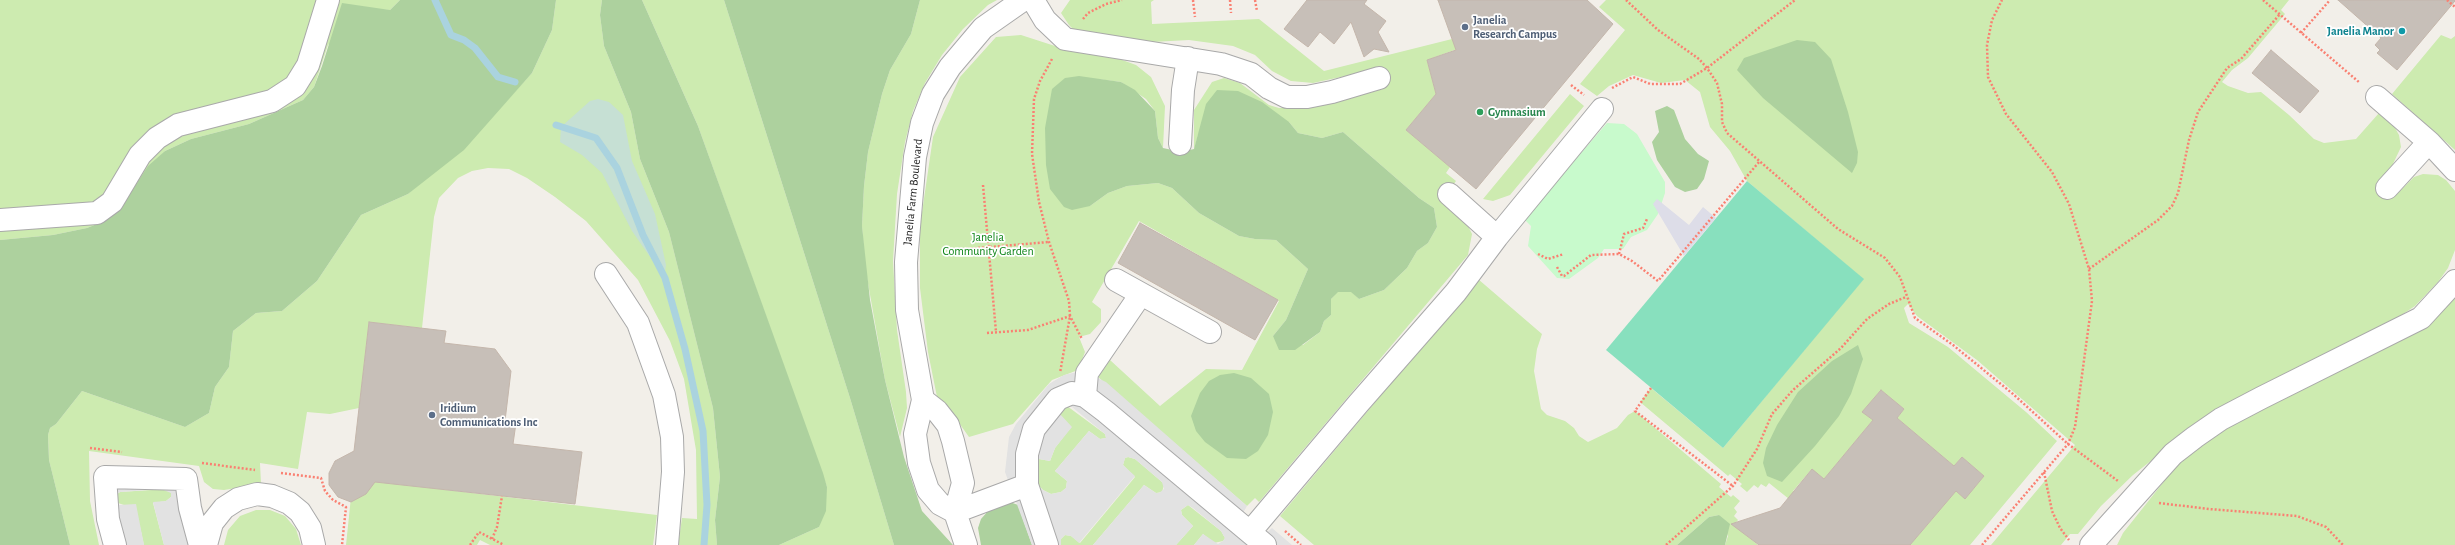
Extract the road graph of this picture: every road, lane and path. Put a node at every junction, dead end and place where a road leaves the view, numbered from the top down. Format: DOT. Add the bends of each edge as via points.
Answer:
graph roads {
  1 [pos="328,0"];
  2 [pos="1023,0"];
  3 [pos="1033,0"];
  4 [pos="1122,0"];
  5 [pos="1193,0"];
  6 [pos="1230,0"];
  7 [pos="1255,0"];
  8 [pos="1626,0"];
  9 [pos="1795,0"];
  10 [pos="2002,0"];
  11 [pos="2263,0"];
  12 [pos="2330,0"];
  13 [pos="2447,0"];
  14 [pos="2455,7"];
  15 [pos="1257,11"];
  16 [pos="1231,12"];
  17 [pos="2280,14"];
  18 [pos="1195,17"];
  19 [pos="2301,33"];
  20 [pos="1065,39"];
  21 [pos="1188,58"];
  22 [pos="1707,68"];
  23 [pos="1696,76"];
  24 [pos="1379,78"];
  25 [pos="1571,85"];
  26 [pos="2377,97"];
  27 [pos="1594,103"];
  28 [pos="2429,142"];
  29 [pos="1180,144"];
  30 [pos="1759,162"];
  31 [pos="2455,170"];
  32 [pos="983,185"];
  33 [pos="2387,188"];
  34 [pos="1449,194"];
  35 [pos="1647,219"];
  36 [pos="0,220"];
  37 [pos="1497,237"];
  38 [pos="1048,242"];
  39 [pos="988,247"];
  40 [pos="954,250"];
  41 [pos="1538,254"];
  42 [pos="1564,254"];
  43 [pos="1619,254"];
  44 [pos="1557,267"];
  45 [pos="2090,269"];
  46 [pos="606,274"];
  47 [pos="1116,280"];
  48 [pos="2455,280"];
  49 [pos="1141,294"];
  50 [pos="1906,297"];
  51 [pos="1070,316"];
  52 [pos="996,332"];
  53 [pos="1210,332"];
  54 [pos="987,333"];
  55 [pos="1651,388"];
  56 [pos="1079,394"];
  57 [pos="923,400"];
  58 [pos="2068,444"];
  59 [pos="90,448"];
  60 [pos="129,453"];
  61 [pos="198,462"];
  62 [pos="260,470"];
  63 [pos="275,472"];
  64 [pos="2044,472"];
  65 [pos="1027,485"];
  66 [pos="1733,486"];
  67 [pos="2136,494"];
  68 [pos="502,496"];
  69 [pos="955,512"];
  70 [pos="492,539"];
  71 [pos="1257,539"];
  72 [pos="115,545"];
  73 [pos="200,545"];
  74 [pos="206,545"];
  75 [pos="314,545"];
  76 [pos="342,545"];
  77 [pos="470,545"];
  78 [pos="504,545"];
  79 [pos="667,545"];
  80 [pos="966,545"];
  81 [pos="1047,545"];
  82 [pos="1666,545"];
  83 [pos="1982,545"];
  84 [pos="2066,545"];
  85 [pos="2091,545"];
  86 [pos="2344,545"];
  1 -- 36 [label="street" via="308,65 295,86 284,94 272,102 178,125 157,138 140,155 112,202 97,212"];
  2 -- 57 [label="street, Janelia Farm Boulevard" via="983,28 965,49 933,94 922,123 909,206 906,262 908,310"];
  3 -- 20 [label="street" via="1045,20"];
  4 -- 20 [label="path" via="1088,13"];
  5 -- 18 [label="path"];
  6 -- 16 [label="path"];
  7 -- 15 [label="path"];
  8 -- 22 [label="path" via="1658,30 1699,59"];
  9 -- 22 [label="path"];
  10 -- 45 [label="path" via="1992,20 1987,45 1988,77 2006,114 2055,178 2069,204"];
  11 -- 17 [label="path"];
  12 -- 19 [label="path"];
  13 -- 14 [label="path"];
  17 -- 19 [label="path"];
  17 -- 45 [label="path" via="2241,59 2227,68 2198,112 2189,140 2178,193 2172,206 2158,220"];
  19 -- 26 [label="path"];
  20 -- 21 [label="street"];
  20 -- 38 [label="path" via="1040,81 1032,113 1032,154"];
  21 -- 24 [label="street" via="1222,64 1251,74 1269,88 1287,97 1307,97 1332,92"];
  21 -- 29 [label="street" via="1183,90"];
  22 -- 23 [label="path"];
  22 -- 30 [label="path" via="1717,84 1722,104 1722,122 1727,133"];
  25 -- 27 [label="path"];
  26 -- 28 [label="street"];
  27 -- 37 [label="street"];
  28 -- 31 [label="street"];
  28 -- 33 [label="street"];
  30 -- 43 [label="path" via="1658,281"];
  30 -- 50 [label="path" via="1838,229 1885,258 1900,276"];
  32 -- 39 [label="path"];
  34 -- 37 [label="street"];
  35 -- 43 [label="path" via="1643,228 1624,234"];
  37 -- 71 [label="street" via="1456,292 1358,404"];
  38 -- 39 [label="path"];
  38 -- 51 [label="path" via="1069,301"];
  39 -- 40 [label="path"];
  39 -- 52 [label="path"];
  41 -- 42 [label="path" via="1548,259"];
  43 -- 44 [label="path" via="1591,255 1564,276"];
  45 -- 58 [label="path" via="2092,302 2075,427"];
  46 -- 79 [label="street" via="638,323 664,395 672,436 673,472"];
  47 -- 49 [label="street"];
  48 -- 67 [label="street" via="2421,318 2221,419 2173,454"];
  49 -- 53 [label="street"];
  49 -- 56 [label="street" via="1087,373"];
  50 -- 58 [label="path" via="1915,318 1922,325 1959,350 2013,394"];
  50 -- 66 [label="path" via="1888,304 1867,319 1841,348 1782,401 1772,414 1756,449"];
  51 -- 52 [label="path" via="1028,330"];
  51 -- 56 [label="path" via="1059,367 1060,376"];
  52 -- 54 [label="path"];
  55 -- 66 [label="path" via="1635,411"];
  56 -- 65 [label="street" via="1058,399 1034,429 1027,454"];
  56 -- 71 [label="street"];
  57 -- 69 [label="street" via="937,411 948,425 958,459 963,483"];
  57 -- 69 [label="street, Janelia Farm Boulevard" via="915,434 919,463 928,490 940,504"];
  58 -- 64 [label="path"];
  58 -- 67 [label="path"];
  59 -- 60 [label="path"];
  61 -- 62 [label="path"];
  63 -- 76 [label="path" via="321,478 325,491 333,500 346,507"];
  64 -- 83 [label="path"];
  64 -- 84 [label="path" via="2052,511 2070,541"];
  65 -- 69 [label="street"];
  65 -- 81 [label="street"];
  66 -- 82 [label="path"];
  67 -- 85 [label="street"];
  67 -- 86 [label="path" via="2164,504 2297,516 2326,527"];
  68 -- 70 [label="path" via="497,527"];
  69 -- 80 [label="street"];
  70 -- 77 [label="path" via="479,532"];
  70 -- 78 [label="path"];
  72 -- 73 [label="street" via="108,519 105,477 186,479 190,508"];
  74 -- 75 [label="street" via="212,523 224,508 238,499 257,494 272,496 289,503 300,512 310,528"];
}
